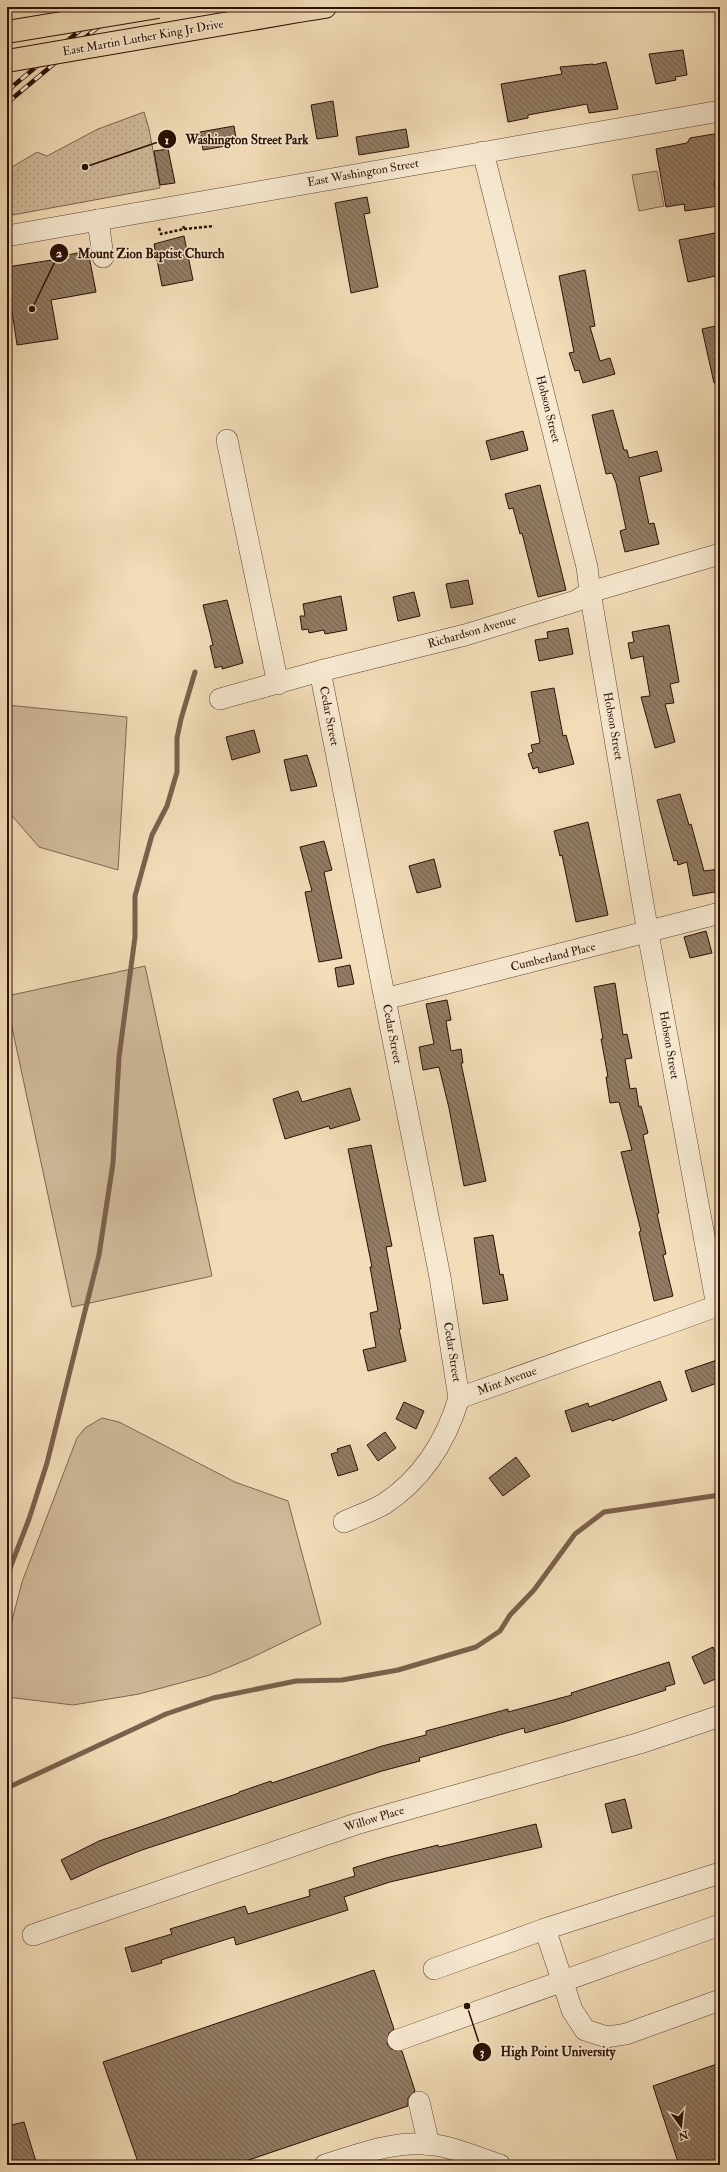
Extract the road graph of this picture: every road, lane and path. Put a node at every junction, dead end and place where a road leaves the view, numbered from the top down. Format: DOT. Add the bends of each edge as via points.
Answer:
graph roads {
  1 [pos="158,7"];
  2 [pos="325,7"];
  3 [pos="7,32"];
  4 [pos="7,60"];
  5 [pos="720,111"];
  6 [pos="483,152"];
  7 [pos="98,220"];
  8 [pos="183,220"];
  9 [pos="214,226"];
  10 [pos="184,229"];
  11 [pos="161,234"];
  12 [pos="7,236"];
  13 [pos="103,257"];
  14 [pos="227,440"];
  15 [pos="720,554"];
  16 [pos="590,592"];
  17 [pos="320,671"];
  18 [pos="278,684"];
  19 [pos="220,699"];
  20 [pos="720,913"];
  21 [pos="648,933"];
  22 [pos="385,999"];
  23 [pos="719,1306"];
  24 [pos="459,1398"];
  25 [pos="344,1522"];
  26 [pos="720,1716"];
  27 [pos="720,1873"];
  28 [pos="720,1925"];
  29 [pos="545,1930"];
  30 [pos="33,1935"];
  31 [pos="434,1969"];
  32 [pos="562,1980"];
  33 [pos="720,2000"];
  34 [pos="398,2040"];
  35 [pos="419,2102"];
  36 [pos="429,2145"];
  37 [pos="324,2165"];
  38 [pos="500,2165"];
  1 -- 3 [label="main road, bridge"];
  2 -- 4 [label="main road, East Martin Luther King Jr Drive, bridge"];
  5 -- 6 [label="street, East Washington Street"];
  6 -- 7 [label="street, East Washington Street"];
  6 -- 16 [label="street, Hobson Street" via="587,567"];
  7 -- 12 [label="street, East Washington Street"];
  7 -- 13 [label="street"];
  8 -- 10 [label="path"];
  9 -- 10 [label="path"];
  10 -- 11 [label="path"];
  14 -- 18 [label="street"];
  15 -- 16 [label="street, Richardson Avenue"];
  16 -- 17 [label="street, Richardson Avenue" via="576,601 465,635"];
  16 -- 21 [label="street, Hobson Street"];
  17 -- 18 [label="street, Richardson Avenue"];
  17 -- 22 [label="street, Cedar Street"];
  18 -- 19 [label="street, Richardson Avenue"];
  20 -- 21 [label="street, Cumberland Place"];
  21 -- 22 [label="street, Cumberland Place"];
  21 -- 23 [label="street, Hobson Street"];
  22 -- 24 [label="street, Cedar Street" via="440,1277"];
  23 -- 24 [label="street, Mint Avenue"];
  24 -- 25 [label="street" via="443,1441 418,1475 402,1491 382,1504"];
  26 -- 30 [label="street, Willow Place" via="640,1743 356,1824"];
  27 -- 29 [label="street"];
  28 -- 32 [label="street"];
  29 -- 31 [label="street"];
  29 -- 32 [label="street"];
  32 -- 33 [label="street" via="578,2022 585,2030 607,2036 626,2034"];
  32 -- 34 [label="street"];
  35 -- 36 [label="street"];
  36 -- 37 [label="street" via="385,2147"];
  36 -- 38 [label="street" via="441,2146"];
}
